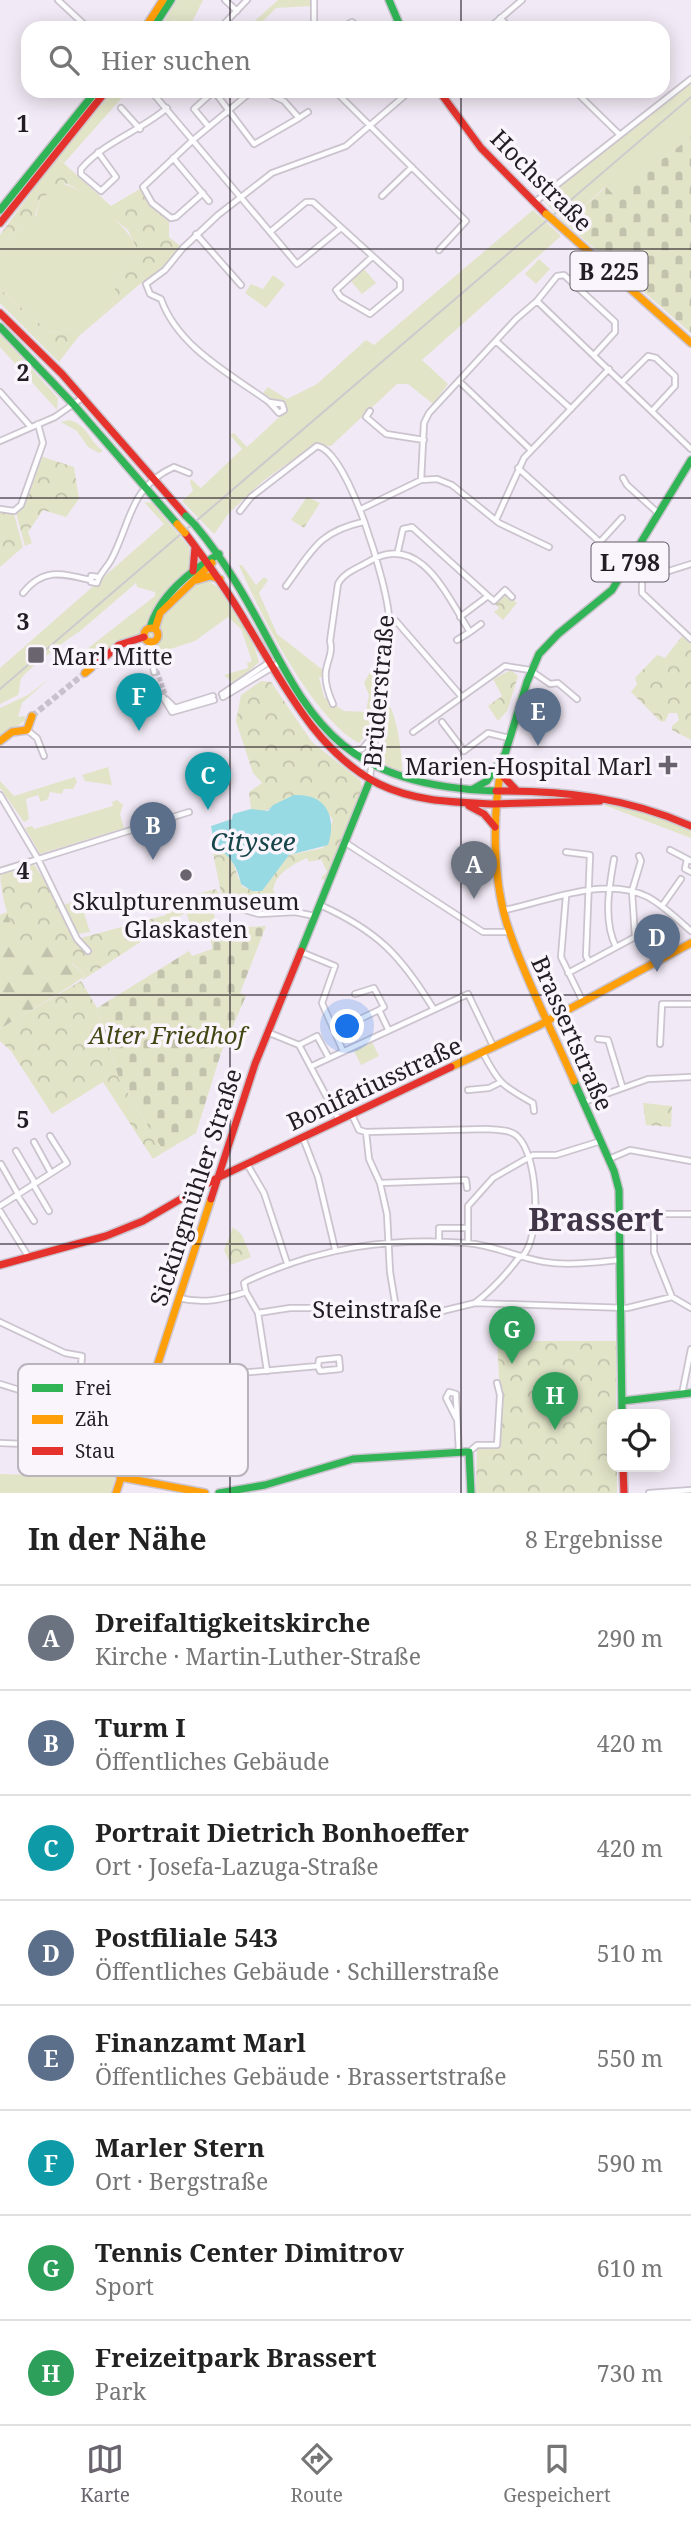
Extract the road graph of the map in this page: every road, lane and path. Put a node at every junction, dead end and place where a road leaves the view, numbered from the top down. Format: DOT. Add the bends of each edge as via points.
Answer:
graph roads {
  1 [pos="58,0"];
  2 [pos="163,0"];
  3 [pos="171,0"];
  4 [pos="225,0"];
  5 [pos="247,0"];
  6 [pos="314,0"];
  7 [pos="389,0"];
  8 [pos="522,0"];
  9 [pos="237,11"];
  10 [pos="500,18"];
  11 [pos="80,21"];
  12 [pos="150,21"];
  13 [pos="158,21"];
  14 [pos="227,21"];
  15 [pos="314,21"];
  16 [pos="398,21"];
  17 [pos="497,21"];
  18 [pos="503,21"];
  19 [pos="691,79"];
  20 [pos="670,95"];
  21 [pos="90,98"];
  22 [pos="100,98"];
  23 [pos="158,98"];
  24 [pos="206,98"];
  25 [pos="220,98"];
  26 [pos="244,98"];
  27 [pos="278,98"];
  28 [pos="342,98"];
  29 [pos="402,98"];
  30 [pos="444,98"];
  31 [pos="582,98"];
  32 [pos="666,98"];
  33 [pos="121,108"];
  34 [pos="167,108"];
  35 [pos="229,110"];
  36 [pos="307,111"];
  37 [pos="299,118"];
  38 [pos="370,126"];
  39 [pos="209,127"];
  40 [pos="141,129"];
  41 [pos="619,134"];
  42 [pos="193,140"];
  43 [pos="99,152"];
  44 [pos="173,158"];
  45 [pos="412,167"];
  46 [pos="203,193"];
  47 [pos="382,196"];
  48 [pos="240,197"];
  49 [pos="209,201"];
  50 [pos="534,203"];
  51 [pos="0,210"];
  52 [pos="0,223"];
  53 [pos="341,228"];
  54 [pos="270,232"];
  55 [pos="197,234"];
  56 [pos="439,250"];
  57 [pos="372,257"];
  58 [pos="242,285"];
  59 [pos="537,301"];
  60 [pos="0,313"];
  61 [pos="0,327"];
  62 [pos="497,342"];
  63 [pos="691,343"];
  64 [pos="594,355"];
  65 [pos="608,369"];
  66 [pos="459,380"];
  67 [pos="622,382"];
  68 [pos="0,391"];
  69 [pos="82,398"];
  70 [pos="269,402"];
  71 [pos="74,405"];
  72 [pos="571,409"];
  73 [pos="369,411"];
  74 [pos="652,411"];
  75 [pos="38,424"];
  76 [pos="30,426"];
  77 [pos="424,440"];
  78 [pos="0,441"];
  79 [pos="691,449"];
  80 [pos="531,450"];
  81 [pos="690,465"];
  82 [pos="518,468"];
  83 [pos="189,473"];
  84 [pos="623,478"];
  85 [pos="154,480"];
  86 [pos="421,480"];
  87 [pos="145,486"];
  88 [pos="0,509"];
  89 [pos="360,509"];
  90 [pos="240,511"];
  91 [pos="658,513"];
  92 [pos="622,518"];
  93 [pos="496,520"];
  94 [pos="363,522"];
  95 [pos="600,542"];
  96 [pos="195,545"];
  97 [pos="549,547"];
  98 [pos="398,551"];
  99 [pos="219,554"];
  100 [pos="374,558"];
  101 [pos="207,560"];
  102 [pos="691,564"];
  103 [pos="627,567"];
  104 [pos="194,577"];
  105 [pos="642,577"];
  106 [pos="223,581"];
  107 [pos="286,586"];
  108 [pos="23,593"];
  109 [pos="488,596"];
  110 [pos="512,597"];
  111 [pos="460,617"];
  112 [pos="389,621"];
  113 [pos="481,624"];
  114 [pos="153,629"];
  115 [pos="470,632"];
  116 [pos="691,639"];
  117 [pos="149,640"];
  118 [pos="457,640"];
  119 [pos="280,659"];
  120 [pos="271,664"];
  121 [pos="91,668"];
  122 [pos="530,670"];
  123 [pos="156,671"];
  124 [pos="223,696"];
  125 [pos="461,696"];
  126 [pos="165,698"];
  127 [pos="214,698"];
  128 [pos="577,699"];
  129 [pos="332,704"];
  130 [pos="32,716"];
  131 [pos="442,722"];
  132 [pos="27,730"];
  133 [pos="413,732"];
  134 [pos="376,733"];
  135 [pos="509,738"];
  136 [pos="0,741"];
  137 [pos="351,751"];
  138 [pos="44,755"];
  139 [pos="502,764"];
  140 [pos="372,765"];
  141 [pos="500,773"];
  142 [pos="370,780"];
  143 [pos="466,791"];
  144 [pos="517,791"];
  145 [pos="496,792"];
  146 [pos="0,795"];
  147 [pos="622,802"];
  148 [pos="494,804"];
  149 [pos="466,805"];
  150 [pos="189,813"];
  151 [pos="691,826"];
  152 [pos="495,827"];
  153 [pos="346,844"];
  154 [pos="670,850"];
  155 [pos="566,852"];
  156 [pos="639,856"];
  157 [pos="38,859"];
  158 [pos="614,859"];
  159 [pos="689,860"];
  160 [pos="0,871"];
  161 [pos="691,872"];
  162 [pos="681,879"];
  163 [pos="609,888"];
  164 [pos="588,891"];
  165 [pos="632,891"];
  166 [pos="566,896"];
  167 [pos="224,904"];
  168 [pos="320,905"];
  169 [pos="662,906"];
  170 [pos="504,910"];
  171 [pos="316,917"];
  172 [pos="691,931"];
  173 [pos="509,932"];
  174 [pos="691,943"];
  175 [pos="616,947"];
  176 [pos="88,951"];
  177 [pos="301,951"];
  178 [pos="589,962"];
  179 [pos="568,973"];
  180 [pos="355,994"];
  181 [pos="583,1002"];
  182 [pos="691,1004"];
  183 [pos="433,1008"];
  184 [pos="379,1010"];
  185 [pos="360,1019"];
  186 [pos="547,1021"];
  187 [pos="388,1029"];
  188 [pos="267,1032"];
  189 [pos="598,1039"];
  190 [pos="660,1044"];
  191 [pos="299,1045"];
  192 [pos="494,1048"];
  193 [pos="343,1051"];
  194 [pos="483,1053"];
  195 [pos="329,1058"];
  196 [pos="312,1066"];
  197 [pos="691,1077"];
  198 [pos="499,1083"];
  199 [pos="622,1086"];
  200 [pos="468,1090"];
  201 [pos="584,1102"];
  202 [pos="534,1111"];
  203 [pos="352,1115"];
  204 [pos="339,1121"];
  205 [pos="366,1132"];
  206 [pos="50,1136"];
  207 [pos="303,1138"];
  208 [pos="34,1142"];
  209 [pos="601,1142"];
  210 [pos="16,1151"];
  211 [pos="530,1158"];
  212 [pos="224,1159"];
  213 [pos="609,1159"];
  214 [pos="691,1161"];
  215 [pos="1,1164"];
  216 [pos="247,1164"];
  217 [pos="235,1170"];
  218 [pos="51,1173"];
  219 [pos="217,1178"];
  220 [pos="380,1183"];
  221 [pos="34,1184"];
  222 [pos="200,1187"];
  223 [pos="18,1194"];
  224 [pos="212,1197"];
  225 [pos="471,1200"];
  226 [pos="0,1206"];
  227 [pos="0,1211"];
  228 [pos="49,1211"];
  229 [pos="620,1214"];
  230 [pos="654,1214"];
  231 [pos="691,1214"];
  232 [pos="34,1222"];
  233 [pos="467,1228"];
  234 [pos="388,1242"];
  235 [pos="439,1242"];
  236 [pos="468,1242"];
  237 [pos="335,1249"];
  238 [pos="28,1256"];
  239 [pos="522,1256"];
  240 [pos="620,1260"];
  241 [pos="287,1263"];
  242 [pos="0,1265"];
  243 [pos="246,1292"];
  244 [pos="672,1297"];
  245 [pos="179,1298"];
  246 [pos="475,1303"];
  247 [pos="621,1307"];
  248 [pos="396,1308"];
  249 [pos="691,1308"];
  250 [pos="258,1313"];
  251 [pos="0,1322"];
  252 [pos="691,1349"];
  253 [pos="81,1364"];
  254 [pos="157,1364"];
  255 [pos="318,1366"];
  256 [pos="267,1371"];
  257 [pos="248,1373"];
  258 [pos="497,1382"];
  259 [pos="0,1384"];
  260 [pos="18,1390"];
  261 [pos="691,1393"];
  262 [pos="681,1394"];
  263 [pos="622,1401"];
  264 [pos="622,1409"];
  265 [pos="456,1418"];
  266 [pos="0,1443"];
  267 [pos="18,1444"];
  268 [pos="459,1451"];
  269 [pos="469,1452"];
  270 [pos="623,1472"];
  271 [pos="120,1477"];
  272 [pos="691,1490"];
  273 [pos="116,1493"];
  274 [pos="205,1493"];
  275 [pos="219,1493"];
  276 [pos="471,1493"];
  277 [pos="624,1493"];
  278 [pos="649,1493"];
  1 -- 11 [label="street"];
  2 -- 12 [label="main road"];
  3 -- 13 [label="main road"];
  4 -- 9 [label="street"];
  5 -- 9 [label="street"];
  6 -- 15 [label="street"];
  7 -- 16 [label="main road"];
  8 -- 10 [label="street"];
  9 -- 14 [label="street"];
  10 -- 17 [label="street"];
  10 -- 18 [label="street"];
  19 -- 20 [label="street"];
  21 -- 51 [label="main road"];
  22 -- 52 [label="main road"];
  23 -- 34 [label="street"];
  24 -- 39 [label="street" via="194,109"];
  25 -- 35 [label="street"];
  26 -- 35 [label="street"];
  27 -- 37 [label="street"];
  28 -- 38 [label="street"];
  29 -- 38 [label="street"];
  30 -- 50 [label="main road, Hochstraße / B 225" via="481,148"];
  31 -- 41 [label="street"];
  32 -- 41 [label="street"];
  33 -- 40 [label="street"];
  34 -- 40 [label="street"];
  34 -- 42 [label="street"];
  35 -- 37 [label="street" via="254,144"];
  35 -- 39 [label="street"];
  36 -- 37 [label="street"];
  38 -- 45 [label="street"];
  38 -- 48 [label="street" via="346,146 272,173"];
  39 -- 42 [label="street"];
  40 -- 43 [label="street" via="114,139"];
  41 -- 50 [label="street"];
  42 -- 44 [label="street"];
  42 -- 48 [label="street"];
  43 -- 43 [label="street" via="80,169 101,191 116,177"];
  44 -- 46 [label="street"];
  44 -- 46 [label="street" via="147,181 144,193 171,218"];
  45 -- 47 [label="street"];
  45 -- 56 [label="street" via="466,221"];
  46 -- 49 [label="street"];
  48 -- 54 [label="street"];
  48 -- 55 [label="street"];
  50 -- 63 [label="main road, Hochstraße / B 225"];
  53 -- 54 [label="street" via="313,202 306,202"];
  53 -- 54 [label="street" via="297,264"];
  53 -- 57 [label="street"];
  55 -- 58 [label="street"];
  55 -- 70 [label="street" via="146,289 161,299 168,318 195,348"];
  57 -- 57 [label="street" via="401,285 370,314 336,290"];
  59 -- 62 [label="street"];
  59 -- 64 [label="street"];
  59 -- 64 [label="street" via="562,275 595,304 617,326"];
  60 -- 69 [label="main road"];
  61 -- 71 [label="main road"];
  62 -- 66 [label="street"];
  62 -- 72 [label="street"];
  64 -- 65 [label="street"];
  65 -- 67 [label="street"];
  65 -- 72 [label="street"];
  66 -- 77 [label="street" via="429,413"];
  66 -- 80 [label="street"];
  67 -- 74 [label="street"];
  67 -- 74 [label="street" via="648,356 675,376 675,386"];
  68 -- 76 [label="street"];
  69 -- 71 [label="street"];
  69 -- 85 [label="main road"];
  71 -- 75 [label="street"];
  71 -- 87 [label="main road"];
  72 -- 80 [label="street"];
  73 -- 77 [label="street" via="366,417 386,434"];
  74 -- 79 [label="street"];
  75 -- 76 [label="street"];
  75 -- 88 [label="street" via="43,443 21,505 15,511"];
  76 -- 78 [label="street"];
  77 -- 86 [label="street"];
  80 -- 82 [label="street"];
  81 -- 91 [label="main road, L 798"];
  82 -- 93 [label="street"];
  82 -- 95 [label="street"];
  83 -- 85 [label="street" via="174,467"];
  84 -- 91 [label="street"];
  85 -- 87 [label="street"];
  85 -- 99 [label="main road, bridge"];
  86 -- 89 [label="street"];
  86 -- 93 [label="street" via="447,482"];
  87 -- 96 [label="main road, bridge"];
  87 -- 108 [label="street" via="133,503 110,562 97,577 90,580 51,573 36,579"];
  89 -- 90 [label="street, Brüderstraße" via="346,474 317,446 251,497"];
  89 -- 94 [label="street, Brüderstraße"];
  91 -- 103 [label="main road, L 798"];
  92 -- 95 [label="street"];
  93 -- 97 [label="street"];
  94 -- 100 [label="street, Brüderstraße"];
  94 -- 107 [label="street" via="323,536"];
  95 -- 103 [label="street"];
  96 -- 101 [label="main road"];
  96 -- 104 [label="main road"];
  98 -- 100 [label="street"];
  98 -- 109 [label="street" via="403,529 409,525"];
  98 -- 111 [label="street" via="423,562"];
  99 -- 101 [label="main road"];
  99 -- 119 [label="main road" via="248,596"];
  100 -- 112 [label="street, Brüderstraße"];
  100 -- 129 [label="street" via="341,577 338,584 326,671"];
  101 -- 104 [label="main road"];
  101 -- 106 [label="main road"];
  102 -- 105 [label="street"];
  103 -- 105 [label="street"];
  103 -- 122 [label="main road, L 798" via="605,598 549,640"];
  104 -- 106 [label="main road"];
  104 -- 114 [label="main road" via="160,613"];
  105 -- 116 [label="street" via="642,593"];
  106 -- 120 [label="main road"];
  109 -- 110 [label="street" via="494,601 505,590"];
  109 -- 111 [label="street"];
  111 -- 115 [label="street"];
  112 -- 125 [label="street" via="396,621"];
  112 -- 134 [label="street, Brüderstraße"];
  113 -- 115 [label="street"];
  114 -- 117 [label="main road"];
  114 -- 117 [label="main road" via="159,636"];
  115 -- 118 [label="street"];
  117 -- 121 [label="main road" via="119,645"];
  117 -- 123 [label="street"];
  119 -- 120 [label="street"];
  119 -- 137 [label="main road" via="317,722"];
  120 -- 124 [label="street"];
  120 -- 142 [label="main road" via="319,738"];
  122 -- 125 [label="street" via="505,666"];
  122 -- 128 [label="street" via="550,684 558,683"];
  122 -- 135 [label="main road, Brassertstraße / L 798"];
  125 -- 133 [label="street"];
  126 -- 127 [label="street" via="175,708"];
  130 -- 132 [label="main road"];
  131 -- 135 [label="street" via="464,751 488,733"];
  132 -- 136 [label="main road" via="12,732"];
  132 -- 138 [label="street" via="37,738"];
  134 -- 137 [label="street" via="362,749"];
  134 -- 140 [label="street, Brüderstraße"];
  135 -- 139 [label="main road, Brassertstraße / L 798"];
  137 -- 140 [label="main road"];
  139 -- 141 [label="main road, Brassertstraße / L 798"];
  139 -- 143 [label="main road" via="486,783"];
  140 -- 142 [label="street, Brüderstraße"];
  140 -- 143 [label="main road" via="421,785"];
  141 -- 144 [label="main road"];
  141 -- 145 [label="main road, Brassertstraße / L 798"];
  142 -- 149 [label="main road" via="421,799"];
  142 -- 153 [label="main road, Sickingmühler Straße"];
  143 -- 145 [label="main road"];
  144 -- 145 [label="main road"];
  144 -- 147 [label="main road" via="562,791"];
  145 -- 148 [label="main road, Brassertstraße / L 798"];
  146 -- 157 [label="street"];
  147 -- 148 [label="main road"];
  147 -- 151 [label="main road"];
  148 -- 149 [label="main road"];
  148 -- 152 [label="main road, Brassertstraße"];
  149 -- 152 [label="main road" via="484,814"];
  150 -- 157 [label="street"];
  152 -- 170 [label="main road, Brassertstraße"];
  153 -- 168 [label="main road, Sickingmühler Straße"];
  153 -- 173 [label="street" via="484,932"];
  154 -- 159 [label="street"];
  155 -- 164 [label="street" via="590,855"];
  156 -- 165 [label="street"];
  157 -- 160 [label="street"];
  157 -- 176 [label="street" via="77,939"];
  158 -- 163 [label="street"];
  159 -- 161 [label="street" via="685,869"];
  162 -- 169 [label="street"];
  163 -- 164 [label="street"];
  163 -- 165 [label="street"];
  163 -- 175 [label="street" via="610,934"];
  164 -- 166 [label="street"];
  164 -- 178 [label="street"];
  165 -- 169 [label="street"];
  165 -- 175 [label="street" via="635,937"];
  166 -- 170 [label="street"];
  166 -- 179 [label="street" via="561,957"];
  167 -- 171 [label="street" via="259,914 295,912"];
  168 -- 171 [label="main road, Sickingmühler Straße"];
  168 -- 183 [label="street" via="356,922 390,947"];
  169 -- 172 [label="street"];
  170 -- 173 [label="main road, Brassertstraße"];
  171 -- 177 [label="main road, Sickingmühler Straße"];
  173 -- 186 [label="main road, Brassertstraße"];
  174 -- 181 [label="main road, Bonifatiusstraße"];
  175 -- 178 [label="street"];
  177 -- 188 [label="main road, Sickingmühler Straße"];
  177 -- 193 [label="street" via="335,966 322,1003"];
  178 -- 179 [label="street"];
  179 -- 181 [label="street"];
  180 -- 184 [label="street" via="372,987 384,1007"];
  181 -- 186 [label="main road, Bonifatiusstraße"];
  182 -- 190 [label="street" via="662,1004"];
  183 -- 187 [label="street"];
  183 -- 192 [label="street" via="468,994"];
  184 -- 185 [label="street"];
  184 -- 187 [label="street"];
  186 -- 192 [label="main road, Bonifatiusstraße"];
  186 -- 201 [label="main road, Brassertstraße"];
  187 -- 193 [label="street"];
  188 -- 191 [label="street"];
  188 -- 212 [label="main road, Sickingmühler Straße"];
  189 -- 199 [label="street" via="608,1040"];
  191 -- 195 [label="street" via="317,1036"];
  191 -- 196 [label="street"];
  192 -- 194 [label="main road, Bonifatiusstraße"];
  193 -- 195 [label="street"];
  194 -- 198 [label="street"];
  194 -- 203 [label="main road, Bonifatiusstraße"];
  195 -- 196 [label="street"];
  196 -- 204 [label="street"];
  197 -- 199 [label="street" via="648,1079"];
  198 -- 200 [label="street"];
  198 -- 202 [label="street" via="531,1101"];
  199 -- 201 [label="street"];
  201 -- 209 [label="main road, Brassertstraße"];
  203 -- 204 [label="main road, Bonifatiusstraße"];
  203 -- 205 [label="street" via="359,1130"];
  204 -- 207 [label="main road, Bonifatiusstraße"];
  205 -- 211 [label="street" via="506,1131 518,1137"];
  205 -- 220 [label="street" via="369,1159"];
  206 -- 218 [label="street" via="67,1163"];
  207 -- 216 [label="main road, Bonifatiusstraße"];
  207 -- 237 [label="street" via="318,1177"];
  208 -- 218 [label="street"];
  209 -- 211 [label="street"];
  209 -- 213 [label="main road, Brassertstraße"];
  210 -- 221 [label="street"];
  211 -- 225 [label="street" via="494,1178"];
  211 -- 239 [label="street" via="536,1208"];
  212 -- 217 [label="main road"];
  212 -- 219 [label="main road, Sickingmühler Straße"];
  213 -- 214 [label="street" via="630,1150"];
  213 -- 229 [label="main road, Brassertstraße" via="619,1190"];
  215 -- 223 [label="street"];
  216 -- 217 [label="main road, Bonifatiusstraße"];
  216 -- 241 [label="street" via="264,1193"];
  217 -- 219 [label="main road, Bonifatiusstraße"];
  218 -- 221 [label="street"];
  219 -- 222 [label="main road, Bonifatiusstraße"];
  219 -- 224 [label="main road, Sickingmühler Straße"];
  220 -- 225 [label="street" via="466,1180"];
  220 -- 234 [label="street"];
  221 -- 223 [label="street"];
  221 -- 228 [label="street"];
  222 -- 224 [label="main road"];
  222 -- 238 [label="main road, Bonifatiusstraße" via="143,1221 106,1236"];
  223 -- 226 [label="street"];
  223 -- 232 [label="street"];
  224 -- 245 [label="main road, Sickingmühler Straße"];
  225 -- 233 [label="street"];
  227 -- 238 [label="street"];
  229 -- 230 [label="street"];
  229 -- 240 [label="main road, Brassertstraße"];
  230 -- 231 [label="street"];
  230 -- 244 [label="street" via="654,1252"];
  233 -- 235 [label="street" via="439,1228"];
  233 -- 236 [label="street"];
  234 -- 235 [label="street"];
  234 -- 237 [label="street"];
  234 -- 248 [label="street"];
  235 -- 236 [label="street"];
  236 -- 239 [label="street"];
  237 -- 241 [label="street"];
  238 -- 242 [label="main road, Bonifatiusstraße"];
  239 -- 240 [label="street" via="550,1263"];
  239 -- 246 [label="street" via="500,1283"];
  240 -- 247 [label="main road, Brassertstraße"];
  241 -- 243 [label="street" via="244,1283"];
  243 -- 245 [label="street" via="212,1302"];
  243 -- 250 [label="street"];
  244 -- 247 [label="street, Steinstraße"];
  244 -- 249 [label="street"];
  245 -- 254 [label="main road, Sickingmühler Straße"];
  246 -- 247 [label="street, Steinstraße"];
  246 -- 248 [label="street, Steinstraße" via="434,1312"];
  247 -- 263 [label="main road, Brassertstraße"];
  248 -- 250 [label="street, Steinstraße" via="290,1308"];
  250 -- 256 [label="street"];
  251 -- 253 [label="street" via="65,1353 82,1356"];
  252 -- 262 [label="street"];
  255 -- 255 [label="street" via="319,1360 339,1358 340,1369 320,1371"];
  255 -- 256 [label="street"];
  256 -- 257 [label="street"];
  258 -- 269 [label="street" via="497,1445 477,1445"];
  259 -- 260 [label="street"];
  261 -- 262 [label="main road"];
  262 -- 263 [label="main road"];
  263 -- 264 [label="main road, Brassertstraße"];
  265 -- 265 [label="street" via="456,1394 449,1392 446,1398"];
  265 -- 268 [label="street"];
  266 -- 267 [label="street"];
  268 -- 269 [label="main road"];
  268 -- 275 [label="main road" via="368,1456"];
  269 -- 276 [label="main road"];
  270 -- 277 [label="main road"];
  271 -- 273 [label="main road, Sickingmühler Straße"];
  271 -- 274 [label="main road"];
  272 -- 278 [label="street"];
}
